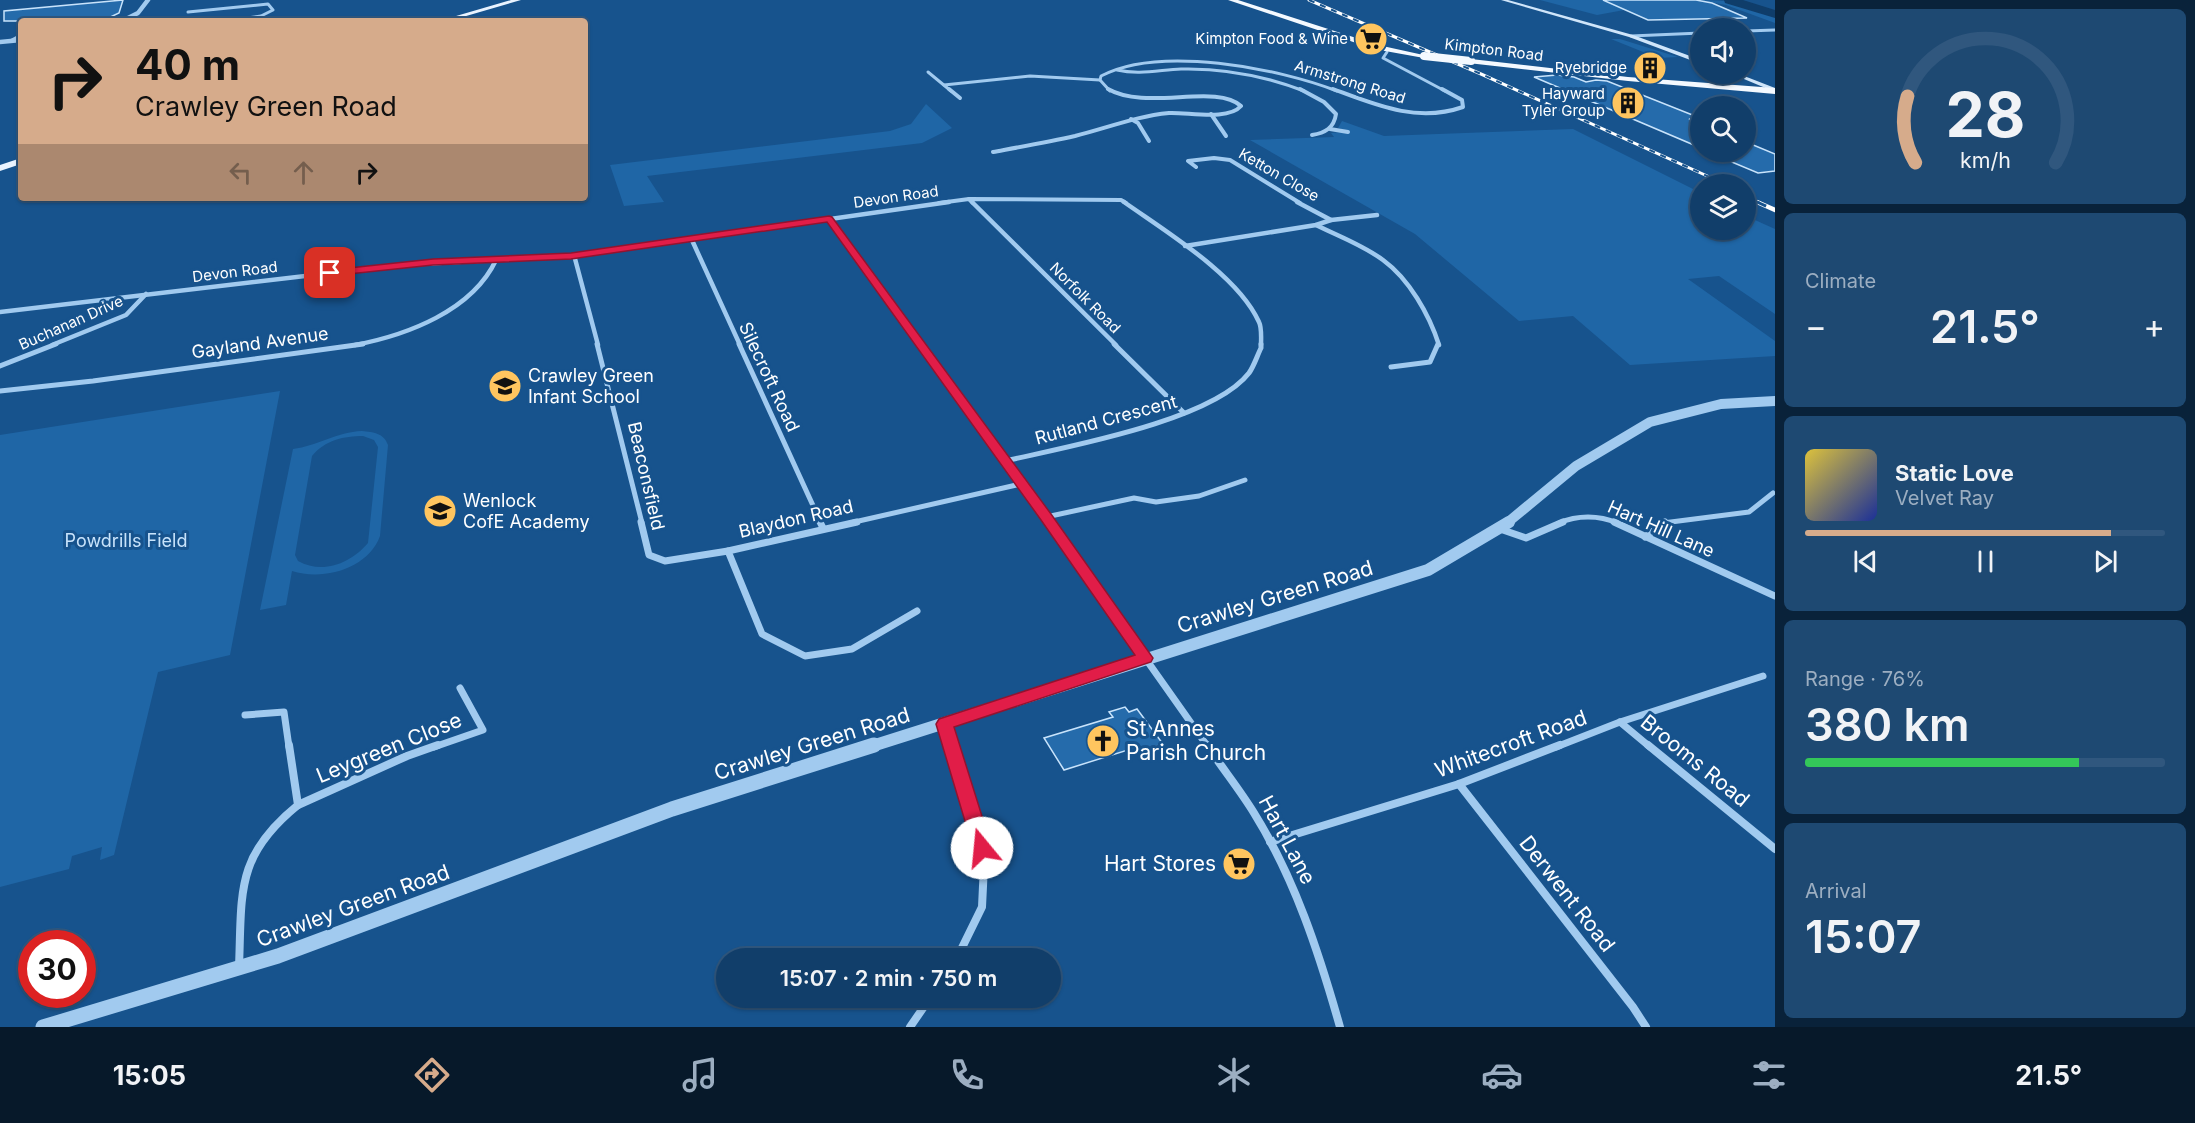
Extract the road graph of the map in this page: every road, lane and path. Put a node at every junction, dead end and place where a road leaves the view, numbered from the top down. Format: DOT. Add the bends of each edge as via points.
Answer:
graph roads {
  1 [pos="148,0"];
  2 [pos="518,0"];
  3 [pos="1231,0"];
  4 [pos="1503,0"];
  5 [pos="1259,9"];
  6 [pos="188,12"];
  7 [pos="128,18"];
  8 [pos="254,18"];
  9 [pos="452,18"];
  10 [pos="1775,30"];
  11 [pos="1756,31"];
  12 [pos="1690,33"];
  13 [pos="1631,36"];
  14 [pos="18,37"];
  15 [pos="18,40"];
  16 [pos="10,41"];
  17 [pos="0,42"];
  18 [pos="1387,52"];
  19 [pos="1424,56"];
  20 [pos="1690,58"];
  21 [pos="1115,70"];
  22 [pos="928,72"];
  23 [pos="1100,80"];
  24 [pos="1756,82"];
  25 [pos="944,85"];
  26 [pos="1775,90"];
  27 [pos="960,98"];
  28 [pos="1211,114"];
  29 [pos="1130,119"];
  30 [pos="1330,129"];
  31 [pos="1348,132"];
  32 [pos="1312,135"];
  33 [pos="1226,136"];
  34 [pos="1149,141"];
  35 [pos="993,152"];
  36 [pos="18,162"];
  37 [pos="1196,167"];
  38 [pos="0,168"];
  39 [pos="1118,199"];
  40 [pos="969,200"];
  41 [pos="1377,215"];
  42 [pos="829,219"];
  43 [pos="1331,220"];
  44 [pos="1316,225"];
  45 [pos="691,238"];
  46 [pos="1185,246"];
  47 [pos="574,255"];
  48 [pos="496,260"];
  49 [pos="146,294"];
  50 [pos="0,312"];
  51 [pos="0,366"];
  52 [pos="1391,367"];
  53 [pos="0,391"];
  54 [pos="1775,402"];
  55 [pos="1184,413"];
  56 [pos="1005,461"];
  57 [pos="1245,480"];
  58 [pos="1021,484"];
  59 [pos="1773,493"];
  60 [pos="1046,517"];
  61 [pos="823,528"];
  62 [pos="1500,529"];
  63 [pos="1645,537"];
  64 [pos="728,550"];
  65 [pos="1775,596"];
  66 [pos="917,611"];
  67 [pos="1145,658"];
  68 [pos="1763,676"];
  69 [pos="460,688"];
  70 [pos="245,715"];
  71 [pos="1620,722"];
  72 [pos="945,724"];
  73 [pos="1458,784"];
  74 [pos="298,805"];
  75 [pos="1270,842"];
  76 [pos="1775,849"];
  77 [pos="962,948"];
  78 [pos="239,968"];
  79 [pos="923,1008"];
  80 [pos="43,1027"];
  81 [pos="910,1027"];
  82 [pos="1340,1027"];
  83 [pos="1646,1027"];
  1 -- 7 [label="street"];
  2 -- 9 [label="main road"];
  3 -- 5 [label="highway, Kimpton Road"];
  4 -- 13 [label="main road"];
  5 -- 18 [label="highway, Kimpton Road"];
  5 -- 19 [label="highway, Kimpton Road" via="1377,47"];
  6 -- 8 [label="street" via="259,4 268,4 273,10"];
  10 -- 11 [label="street"];
  12 -- 13 [label="street"];
  13 -- 20 [label="main road"];
  14 -- 16 [label="street"];
  15 -- 16 [label="street"];
  16 -- 17 [label="street"];
  18 -- 19 [label="highway, Kimpton Road"];
  18 -- 21 [label="street, Armstrong Road" via="1383,58 1462,100 1463,107 1440,114 1398,111 1310,81 1234,65 1165,62"];
  19 -- 26 [label="highway, Kimpton Road, bridge" via="1628,79"];
  21 -- 23 [label="street, Armstrong Road"];
  21 -- 30 [label="street" via="1132,74 1211,70 1277,81 1327,104 1336,114"];
  22 -- 25 [label="street"];
  23 -- 25 [label="street" via="1030,76"];
  23 -- 28 [label="street" via="1110,90 1134,97 1213,97 1240,106 1236,112"];
  24 -- 26 [label="main road"];
  25 -- 27 [label="street"];
  28 -- 29 [label="street" via="1173,113"];
  28 -- 33 [label="street"];
  29 -- 34 [label="street" via="1138,123"];
  29 -- 35 [label="street" via="1074,136"];
  30 -- 31 [label="street"];
  30 -- 32 [label="street"];
  36 -- 38 [label="main road"];
  37 -- 43 [label="street, Ketton Close" via="1188,161 1226,159"];
  39 -- 40 [label="street, Devon Road"];
  39 -- 46 [label="street, Rutland Crescent"];
  40 -- 42 [label="street, Devon Road"];
  40 -- 55 [label="street, Norfolk Road"];
  41 -- 43 [label="street, Ketton Close"];
  42 -- 45 [label="street, Devon Road"];
  42 -- 56 [label="street, Hart Lane"];
  43 -- 44 [label="street, Ketton Close"];
  44 -- 46 [label="street, Ketton Close"];
  44 -- 52 [label="street, Ketton Close" via="1384,261 1403,281 1435,332 1438,346 1430,362"];
  45 -- 47 [label="street, Devon Road"];
  45 -- 61 [label="street, Silecroft Road"];
  46 -- 55 [label="street, Rutland Crescent" via="1246,300 1260,324 1261,348 1249,373 1222,396"];
  47 -- 48 [label="street, Devon Road"];
  47 -- 64 [label="street, Beaconsfield" via="649,555 665,561"];
  48 -- 49 [label="street, Devon Road" via="399,265"];
  48 -- 53 [label="street, Gayland Avenue" via="494,268 462,300 441,315 399,334 332,347"];
  49 -- 50 [label="street, Devon Road"];
  49 -- 51 [label="street, Buchanan Drive" via="126,315"];
  54 -- 62 [label="street, Crawley Green Road" via="1720,404 1650,422 1576,466"];
  55 -- 56 [label="street, Rutland Crescent" via="1138,429"];
  56 -- 58 [label="street, Hart Lane"];
  57 -- 60 [label="street" via="1200,496 1156,502 1134,498"];
  58 -- 60 [label="street, Hart Lane"];
  58 -- 61 [label="street, Blaydon Road"];
  59 -- 63 [label="street" via="1749,512 1666,521"];
  60 -- 67 [label="street, Hart Lane"];
  61 -- 64 [label="street, Blaydon Road"];
  62 -- 63 [label="street, Hart Hill Lane" via="1526,538 1573,517 1594,516"];
  62 -- 67 [label="street, Crawley Green Road" via="1428,570"];
  63 -- 65 [label="street, Hart Hill Lane"];
  64 -- 66 [label="street, Blaydon Road" via="762,634 805,656 852,649"];
  67 -- 72 [label="street, Crawley Green Road"];
  67 -- 75 [label="street, Hart Lane" via="1238,788"];
  68 -- 71 [label="street, Whitecroft Road"];
  69 -- 74 [label="street, Leygreen Close" via="483,730 407,756"];
  70 -- 74 [label="street, Leygreen Close" via="284,712"];
  71 -- 73 [label="street, Whitecroft Road"];
  71 -- 76 [label="street, Brooms Road"];
  72 -- 77 [label="street" via="984,865 982,907"];
  72 -- 78 [label="street, Crawley Green Road" via="672,808"];
  73 -- 75 [label="street, Whitecroft Road"];
  73 -- 83 [label="street, Derwent Road"];
  74 -- 78 [label="street, Leygreen Close" via="280,817 254,849 244,874"];
  75 -- 82 [label="street, Hart Lane" via="1310,929"];
  78 -- 80 [label="street, Crawley Green Road"];
  79 -- 81 [label="street"];
}
